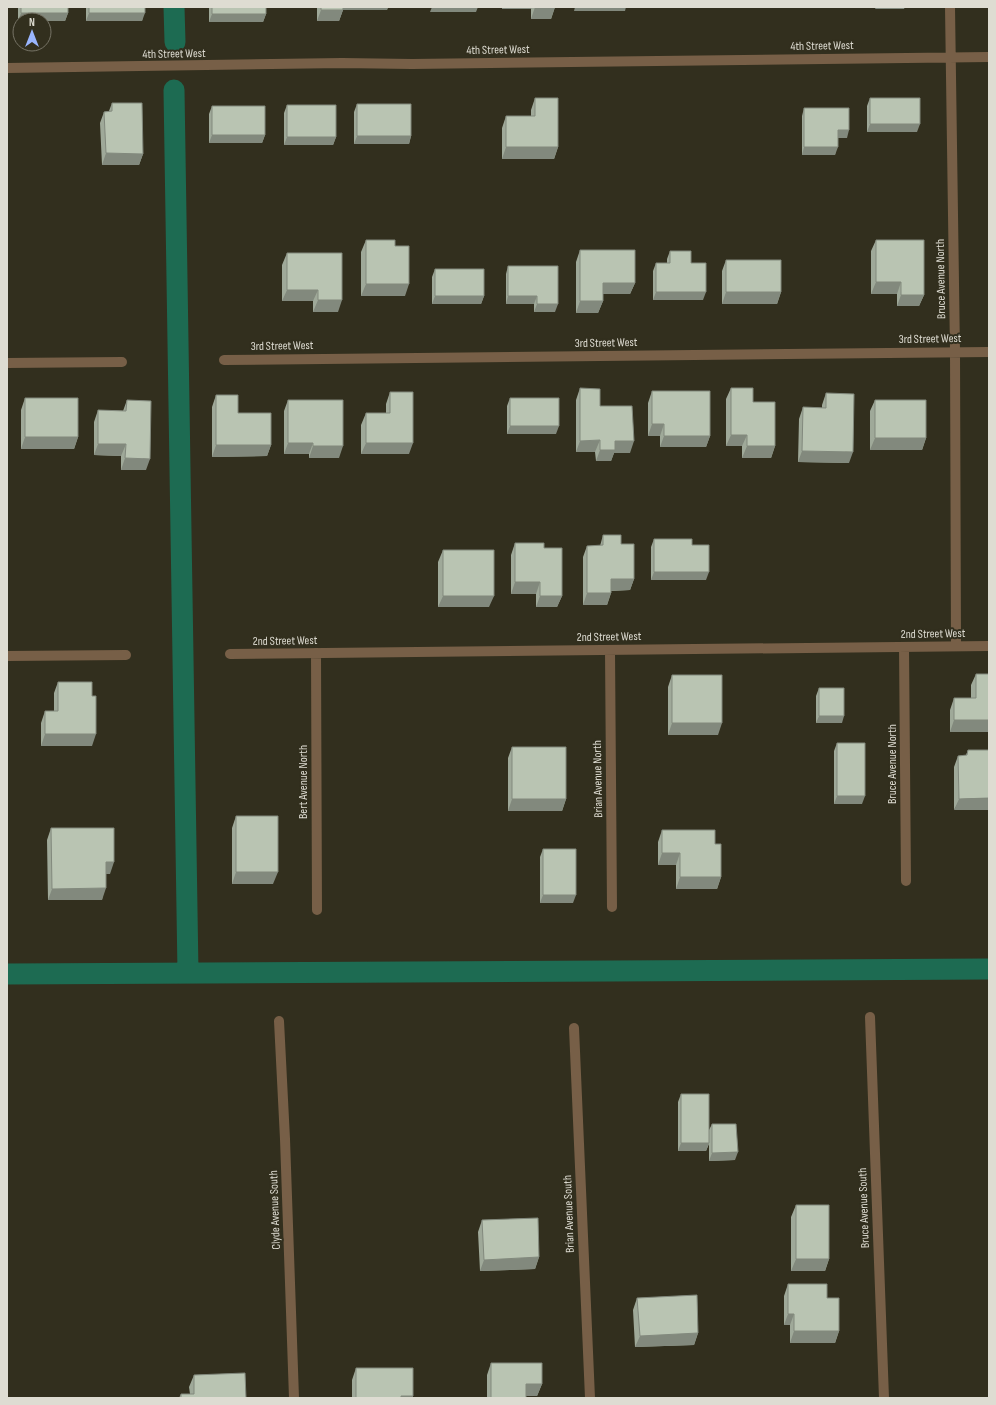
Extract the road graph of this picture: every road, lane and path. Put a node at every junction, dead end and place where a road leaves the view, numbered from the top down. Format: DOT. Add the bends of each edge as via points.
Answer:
graph roads {
  1 [pos="950,7"];
  2 [pos="989,57"];
  3 [pos="951,58"];
  4 [pos="7,68"];
  5 [pos="955,352"];
  6 [pos="989,352"];
  7 [pos="224,360"];
  8 [pos="122,362"];
  9 [pos="7,363"];
  10 [pos="956,646"];
  11 [pos="989,646"];
  12 [pos="904,647"];
  13 [pos="610,651"];
  14 [pos="316,653"];
  15 [pos="230,654"];
  16 [pos="126,655"];
  17 [pos="7,656"];
  18 [pos="906,881"];
  19 [pos="612,907"];
  20 [pos="317,910"];
  21 [pos="870,1017"];
  22 [pos="279,1021"];
  23 [pos="574,1028"];
  24 [pos="294,1398"];
  25 [pos="590,1398"];
  26 [pos="884,1398"];
  1 -- 3 [label="street, Bruce Avenue North"];
  2 -- 3 [label="street, 4th Street West"];
  3 -- 4 [label="street, 4th Street West"];
  3 -- 5 [label="street, Bruce Avenue North"];
  5 -- 6 [label="street, 3rd Street West"];
  5 -- 7 [label="street, 3rd Street West"];
  5 -- 10 [label="street, Bruce Avenue North"];
  8 -- 9 [label="street"];
  10 -- 11 [label="street, 2nd Street West"];
  10 -- 12 [label="street, 2nd Street West"];
  12 -- 13 [label="street, 2nd Street West"];
  12 -- 18 [label="street, Bruce Avenue North"];
  13 -- 14 [label="street, 2nd Street West"];
  13 -- 19 [label="street, Brian Avenue North"];
  14 -- 15 [label="street, 2nd Street West"];
  14 -- 20 [label="street, Bert Avenue North"];
  16 -- 17 [label="street"];
  21 -- 26 [label="street, Bruce Avenue South"];
  22 -- 24 [label="street, Clyde Avenue South"];
  23 -- 25 [label="street, Brian Avenue South"];
}
